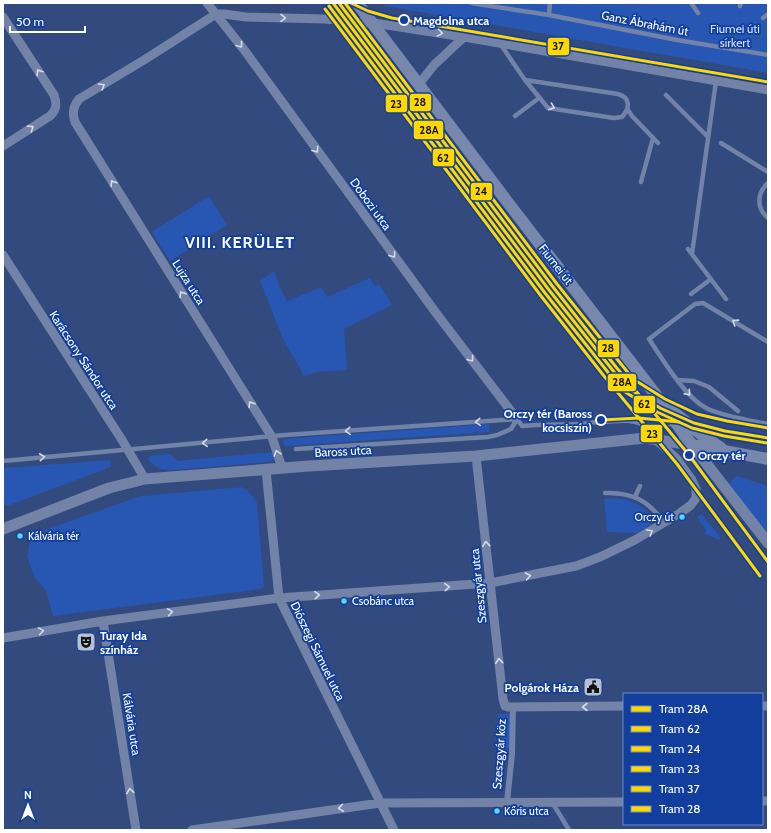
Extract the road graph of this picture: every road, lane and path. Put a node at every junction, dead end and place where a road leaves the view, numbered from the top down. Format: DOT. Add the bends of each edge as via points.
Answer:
graph roads {
  1 [pos="207,3"];
  2 [pos="358,3"];
  3 [pos="471,3"];
  4 [pos="550,3"];
  5 [pos="691,3"];
  6 [pos="698,12"];
  7 [pos="216,14"];
  8 [pos="768,14"];
  9 [pos="549,15"];
  10 [pos="3,17"];
  11 [pos="763,18"];
  12 [pos="374,23"];
  13 [pos="464,37"];
  14 [pos="500,43"];
  15 [pos="768,55"];
  16 [pos="525,80"];
  17 [pos="716,81"];
  18 [pos="419,84"];
  19 [pos="768,90"];
  20 [pos="666,95"];
  21 [pos="539,98"];
  22 [pos="628,110"];
  23 [pos="515,116"];
  24 [pos="708,137"];
  25 [pos="653,138"];
  26 [pos="658,143"];
  27 [pos="721,143"];
  28 [pos="3,146"];
  29 [pos="768,172"];
  30 [pos="641,182"];
  31 [pos="768,183"];
  32 [pos="768,218"];
  33 [pos="688,249"];
  34 [pos="692,254"];
  35 [pos="3,255"];
  36 [pos="711,279"];
  37 [pos="691,294"];
  38 [pos="726,300"];
  39 [pos="768,342"];
  40 [pos="678,380"];
  41 [pos="656,395"];
  42 [pos="738,411"];
  43 [pos="517,419"];
  44 [pos="768,424"];
  45 [pos="272,437"];
  46 [pos="655,439"];
  47 [pos="692,445"];
  48 [pos="128,449"];
  49 [pos="296,449"];
  50 [pos="726,452"];
  51 [pos="476,456"];
  52 [pos="768,459"];
  53 [pos="3,461"];
  54 [pos="282,468"];
  55 [pos="266,470"];
  56 [pos="145,479"];
  57 [pos="640,486"];
  58 [pos="605,493"];
  59 [pos="635,497"];
  60 [pos="664,522"];
  61 [pos="3,529"];
  62 [pos="768,544"];
  63 [pos="490,583"];
  64 [pos="279,598"];
  65 [pos="103,621"];
  66 [pos="3,638"];
  67 [pos="623,706"];
  68 [pos="513,707"];
  69 [pos="507,802"];
  70 [pos="552,802"];
  71 [pos="623,802"];
  72 [pos="380,803"];
  73 [pos="136,830"];
  74 [pos="192,830"];
  75 [pos="394,830"];
  76 [pos="570,830"];
  1 -- 7 [label="street, Dobozi utca"];
  2 -- 12 [label="main road, Fiumei út"];
  3 -- 9 [label="lane, Ganz Ábrahám út"];
  4 -- 9 [label="lane"];
  5 -- 6 [label="lane"];
  7 -- 12 [label="street, one-way"];
  7 -- 43 [label="street, Dobozi utca, one-way"];
  45 -- 7 [label="street, Lujza utca, one-way" via="73,117 73,110 79,99"];
  8 -- 11 [label="lane"];
  9 -- 15 [label="lane, Ganz Ábrahám út"];
  28 -- 10 [label="street, one-way" via="50,116 56,106 54,95"];
  12 -- 13 [label="street, one-way"];
  12 -- 18 [label="main road, Fiumei út"];
  13 -- 14 [label="street"];
  13 -- 18 [label="street" via="434,65"];
  14 -- 16 [label="lane"];
  14 -- 17 [label="street"];
  16 -- 21 [label="lane"];
  16 -- 22 [label="lane" via="618,94 628,100"];
  17 -- 19 [label="street"];
  17 -- 24 [label="lane"];
  18 -- 41 [label="main road, Fiumei út"];
  20 -- 24 [label="lane"];
  21 -- 22 [label="lane, one-way" via="548,108 614,118 622,117"];
  21 -- 23 [label="lane"];
  22 -- 25 [label="lane"];
  24 -- 34 [label="lane"];
  25 -- 26 [label="lane"];
  25 -- 30 [label="lane"];
  27 -- 29 [label="lane"];
  31 -- 32 [label="lane" via="762,190 759,205"];
  33 -- 34 [label="lane"];
  34 -- 36 [label="lane"];
  35 -- 48 [label="street, Karácsony Sándor utca"];
  36 -- 37 [label="lane"];
  36 -- 38 [label="lane"];
  39 -- 40 [label="lane, one-way" via="703,303 695,304 649,340"];
  40 -- 42 [label="lane" via="694,381 709,387"];
  40 -- 44 [label="lane, one-way" via="689,396 707,409"];
  41 -- 47 [label="main road, Fiumei út"];
  41 -- 50 [label="main road" via="677,415"];
  43 -- 45 [label="lane, one-way"];
  43 -- 46 [label="lane" via="522,426 633,421 646,427"];
  43 -- 49 [label="lane" via="511,429 488,437"];
  45 -- 48 [label="lane, one-way"];
  54 -- 45 [label="street, Lujza utca, one-way"];
  46 -- 47 [label="street, Baross utca"];
  46 -- 51 [label="street, Baross utca"];
  46 -- 60 [label="street" via="676,458 696,489 696,498 691,505"];
  47 -- 50 [label="main road"];
  47 -- 62 [label="street"];
  53 -- 48 [label="lane, one-way"];
  48 -- 56 [label="street, Karácsony Sándor utca"];
  50 -- 52 [label="main road"];
  51 -- 54 [label="street, Baross utca"];
  63 -- 51 [label="street, Szeszgyár utca, one-way"];
  54 -- 55 [label="street, Baross utca"];
  55 -- 56 [label="street, Baross utca"];
  55 -- 64 [label="street, Diószegi Sámuel utca"];
  56 -- 61 [label="street, Baross utca" via="109,488"];
  57 -- 59 [label="lane"];
  58 -- 59 [label="lane"];
  59 -- 60 [label="lane" via="652,508"];
  63 -- 60 [label="street, one-way" via="589,562 635,540"];
  64 -- 63 [label="street, one-way"];
  68 -- 63 [label="street, Szeszgyár utca, one-way" via="505,706 503,700"];
  65 -- 64 [label="street, one-way"];
  64 -- 72 [label="street, Diószegi Sámuel utca"];
  66 -- 65 [label="street, one-way"];
  73 -- 65 [label="street, Kálvária utca, one-way"];
  67 -- 68 [label="street, one-way"];
  68 -- 69 [label="street, Szeszgyár köz"];
  69 -- 70 [label="street"];
  69 -- 72 [label="street"];
  70 -- 71 [label="street"];
  70 -- 76 [label="lane"];
  72 -- 74 [label="street, one-way"];
  72 -- 75 [label="street, Diószegi Sámuel utca"];
}
